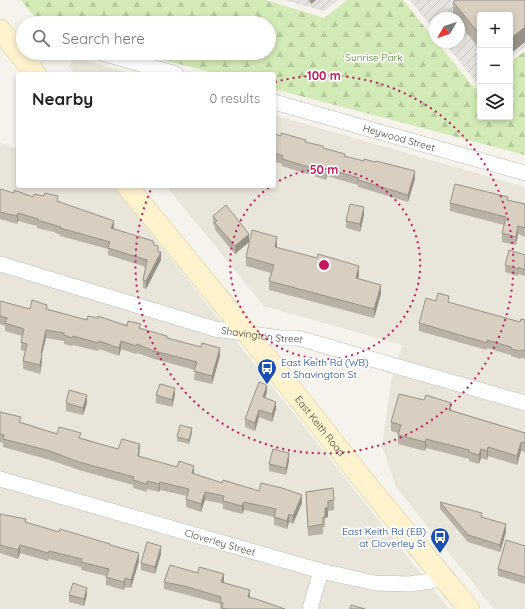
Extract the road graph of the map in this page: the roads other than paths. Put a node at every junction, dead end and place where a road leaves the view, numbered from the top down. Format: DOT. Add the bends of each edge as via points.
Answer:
graph roads {
  1 [pos="0,30"];
  2 [pos="16,46"];
  3 [pos="127,60"];
  4 [pos="169,72"];
  5 [pos="276,103"];
  6 [pos="525,173"];
  7 [pos="129,188"];
  8 [pos="0,264"];
  9 [pos="247,333"];
  10 [pos="525,403"];
  11 [pos="0,479"];
  12 [pos="322,571"];
  13 [pos="442,575"];
  14 [pos="310,609"];
  15 [pos="469,609"];
  1 -- 2 [label="main road"];
  3 -- 4 [label="street"];
  5 -- 6 [label="street, Heywood Street"];
  7 -- 9 [label="main road, East Keith Road"];
  8 -- 9 [label="street, Shavington Street" via="215,329"];
  9 -- 10 [label="street, Shavington Street" via="298,338"];
  9 -- 13 [label="main road, East Keith Road"];
  11 -- 12 [label="street, Cloverley Street"];
  12 -- 13 [label="street, Cloverley Street" via="375,583 409,584 432,581"];
  12 -- 14 [label="street"];
  13 -- 15 [label="main road, East Keith Road"];
}
